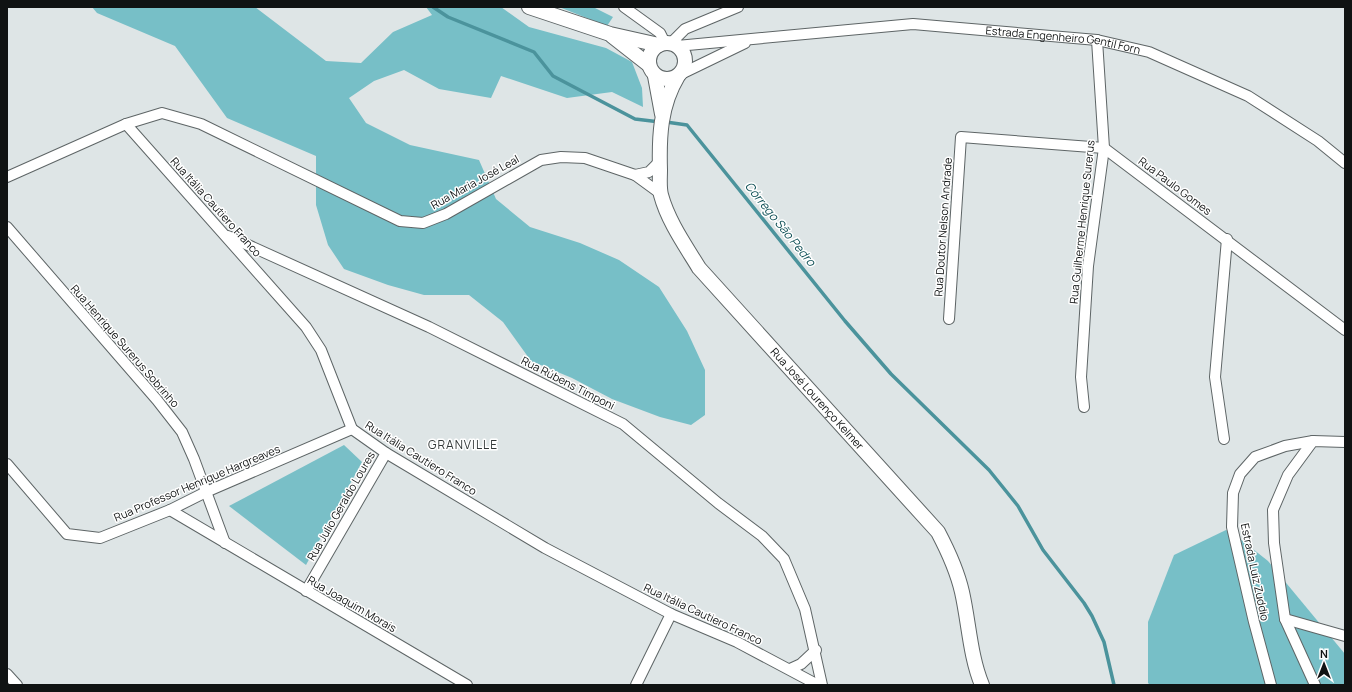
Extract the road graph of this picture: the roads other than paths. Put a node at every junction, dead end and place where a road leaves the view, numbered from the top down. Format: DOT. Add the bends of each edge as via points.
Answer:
graph roads {
  1 [pos="529,7"];
  2 [pos="624,7"];
  3 [pos="738,7"];
  4 [pos="610,34"];
  5 [pos="752,40"];
  6 [pos="1097,40"];
  7 [pos="668,44"];
  8 [pos="652,70"];
  9 [pos="679,75"];
  10 [pos="662,115"];
  11 [pos="126,124"];
  12 [pos="1104,148"];
  13 [pos="660,161"];
  14 [pos="1345,163"];
  15 [pos="635,175"];
  16 [pos="7,177"];
  17 [pos="661,194"];
  18 [pos="7,227"];
  19 [pos="224,234"];
  20 [pos="1226,239"];
  21 [pos="949,319"];
  22 [pos="1345,330"];
  23 [pos="1084,407"];
  24 [pos="352,429"];
  25 [pos="1224,439"];
  26 [pos="1313,441"];
  27 [pos="1345,442"];
  28 [pos="386,453"];
  29 [pos="7,464"];
  30 [pos="206,492"];
  31 [pos="170,510"];
  32 [pos="225,543"];
  33 [pos="306,591"];
  34 [pos="671,614"];
  35 [pos="1285,619"];
  36 [pos="1345,636"];
  37 [pos="816,650"];
  38 [pos="790,669"];
  39 [pos="7,674"];
  40 [pos="17,685"];
  41 [pos="467,685"];
  42 [pos="636,685"];
  43 [pos="818,685"];
  44 [pos="822,685"];
  45 [pos="982,685"];
  46 [pos="1271,685"];
  47 [pos="1315,685"];
  1 -- 4 [label="main road, Estrada Engenheiro Gentil Forn"];
  2 -- 7 [label="street" via="660,33"];
  3 -- 7 [label="street" via="685,29"];
  4 -- 7 [label="main road, Estrada Engenheiro Gentil Forn"];
  4 -- 8 [label="main road, Estrada Engenheiro Gentil Forn"];
  5 -- 6 [label="street, Estrada Engenheiro Gentil Forn" via="913,24"];
  5 -- 7 [label="street, Estrada Engenheiro Gentil Forn"];
  5 -- 9 [label="street, Estrada Engenheiro Gentil Forn"];
  6 -- 12 [label="street, Rua Guilherme Henrique Surerus"];
  6 -- 14 [label="street, Estrada Engenheiro Gentil Forn" via="1149,52 1248,96 1318,141"];
  7 -- 8 [label="main road" via="650,53"];
  7 -- 9 [label="main road" via="682,50 686,62"];
  8 -- 9 [label="main road" via="666,80"];
  8 -- 10 [label="main road, Rua José Lourenço Kelmer"];
  9 -- 10 [label="main road, Rua José Lourenço Kelmer" via="673,84"];
  10 -- 13 [label="main road, Rua José Lourenço Kelmer"];
  11 -- 15 [label="street, Rua Maria José Leal" via="162,113 201,124 400,221 423,223 446,214 541,160 561,157 586,158"];
  11 -- 16 [label="street"];
  11 -- 19 [label="street, Rua Itália Cautiero Franco"];
  12 -- 20 [label="street, Rua Paulo Gomes"];
  12 -- 21 [label="street, Rua Doutor Nelson Andrade" via="961,137"];
  12 -- 23 [label="street, Rua Guilherme Henrique Surerus" via="1088,266 1081,378"];
  13 -- 15 [label="street" via="650,172"];
  13 -- 17 [label="main road, Rua José Lourenço Kelmer"];
  15 -- 17 [label="street, Rua Maria José Leal"];
  17 -- 45 [label="main road, Rua José Lourenço Kelmer" via="680,237 699,268 938,532 952,558 962,591 976,671"];
  18 -- 30 [label="street, Rua Henrique Surerus Sobrinho" via="182,432"];
  19 -- 24 [label="street, Rua Itália Cautiero Franco" via="306,327 321,350"];
  19 -- 37 [label="street, Rua Rúbens Timponi" via="429,327 623,424 762,536 784,559 805,609"];
  20 -- 22 [label="street, Rua Paulo Gomes"];
  20 -- 25 [label="street" via="1215,377"];
  24 -- 28 [label="street, Rua Itália Cautiero Franco"];
  24 -- 30 [label="street, Rua Professor Henrique Hargreaves"];
  26 -- 27 [label="street"];
  26 -- 35 [label="street" via="1288,475 1273,510 1274,543"];
  26 -- 46 [label="street, Estrada Luiz Zuddio" via="1285,446 1255,457 1240,474 1233,493 1232,526"];
  28 -- 33 [label="street, Rua Julio Geraldo Loures"];
  28 -- 34 [label="street, Rua Itália Cautiero Franco" via="544,548"];
  29 -- 31 [label="street, Rua Professor Henrique Hargreaves" via="67,534 100,538"];
  30 -- 31 [label="street, Rua Professor Henrique Hargreaves"];
  30 -- 32 [label="street"];
  31 -- 32 [label="street, Rua Joaquim Morais"];
  32 -- 33 [label="street, Rua Joaquim Morais"];
  33 -- 41 [label="street, Rua Joaquim Morais"];
  34 -- 38 [label="street, Rua Itália Cautiero Franco" via="737,642"];
  34 -- 42 [label="street"];
  35 -- 36 [label="street"];
  35 -- 47 [label="street"];
  37 -- 38 [label="street" via="801,664"];
  37 -- 44 [label="street, Rua Rúbens Timponi"];
  38 -- 43 [label="street, Rua Itália Cautiero Franco"];
  39 -- 40 [label="street"];
}
